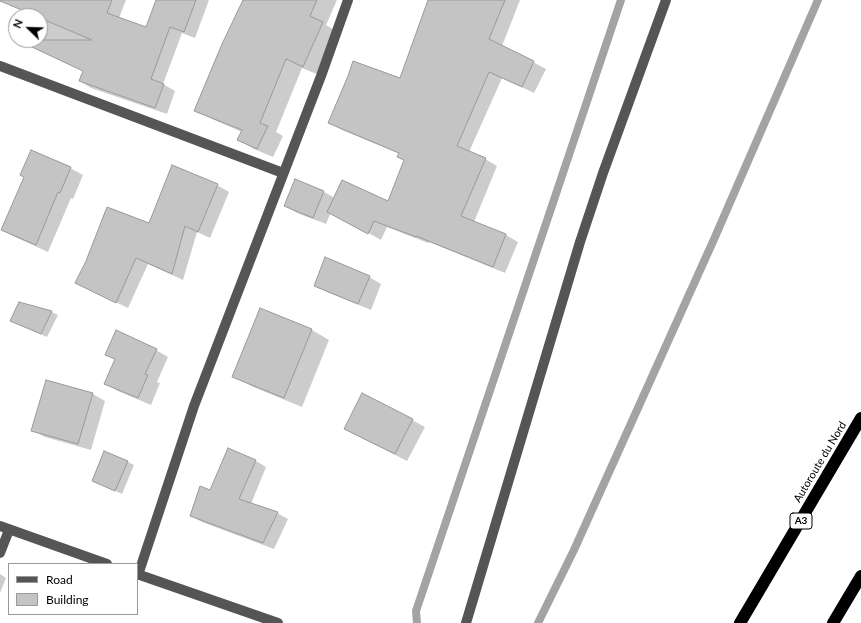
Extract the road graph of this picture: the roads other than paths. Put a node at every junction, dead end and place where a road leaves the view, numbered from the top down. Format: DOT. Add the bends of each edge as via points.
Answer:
graph roads {
  1 [pos="348,0"];
  2 [pos="666,0"];
  3 [pos="0,66"];
  4 [pos="283,173"];
  5 [pos="861,418"];
  6 [pos="5,528"];
  7 [pos="0,553"];
  8 [pos="104,563"];
  9 [pos="138,575"];
  10 [pos="861,576"];
  11 [pos="278,623"];
  12 [pos="466,623"];
  13 [pos="740,623"];
  14 [pos="833,623"];
  1 -- 4 [label="street"];
  2 -- 12 [label="street" via="580,242"];
  3 -- 4 [label="street"];
  4 -- 9 [label="street" via="194,406"];
  5 -- 13 [label="highway, Autoroute du Nord / A3"];
  6 -- 7 [label="street"];
  6 -- 8 [label="street"];
  9 -- 11 [label="street"];
  10 -- 14 [label="highway"];
}
